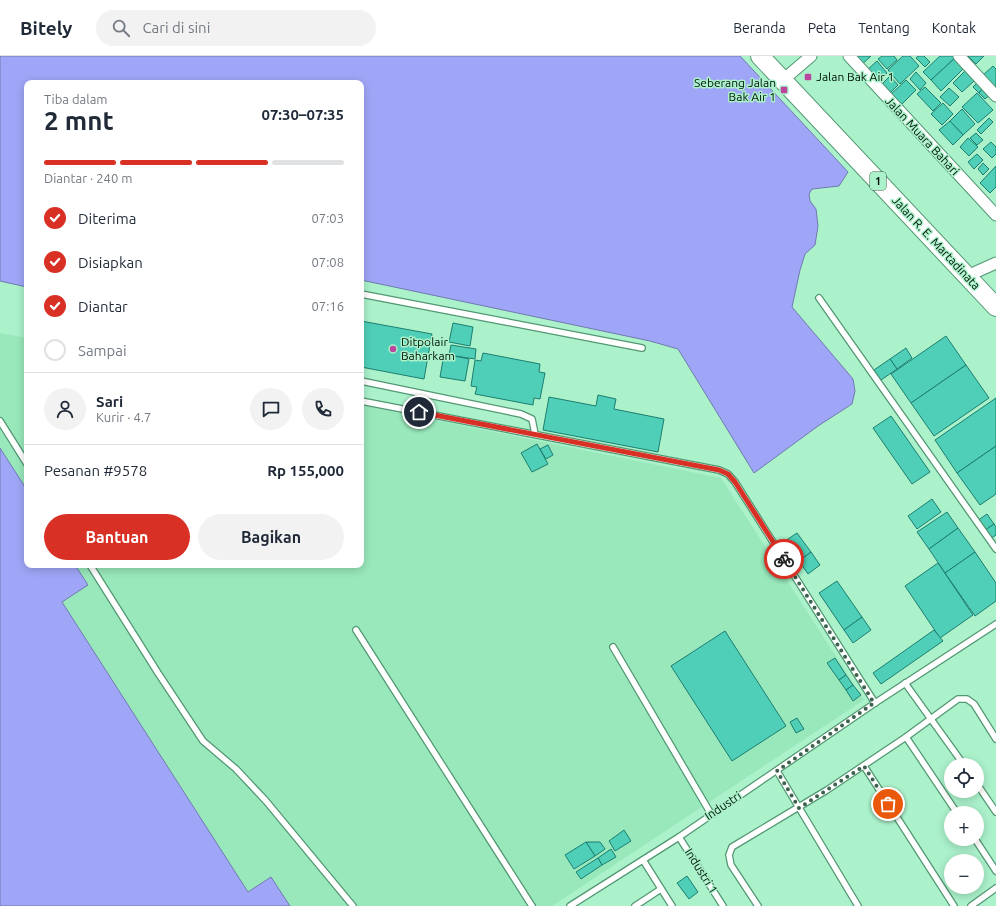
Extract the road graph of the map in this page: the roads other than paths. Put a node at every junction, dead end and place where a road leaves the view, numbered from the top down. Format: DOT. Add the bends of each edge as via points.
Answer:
graph roads {
  1 [pos="760,56"];
  2 [pos="772,56"];
  3 [pos="811,56"];
  4 [pos="849,56"];
  5 [pos="959,56"];
  6 [pos="786,77"];
  7 [pos="996,96"];
  8 [pos="996,215"];
  9 [pos="996,263"];
  10 [pos="973,276"];
  11 [pos="996,294"];
  12 [pos="364,295"];
  13 [pos="819,298"];
  14 [pos="996,307"];
  15 [pos="642,348"];
  16 [pos="364,382"];
  17 [pos="364,402"];
  18 [pos="0,421"];
  19 [pos="535,434"];
  20 [pos="24,459"];
  21 [pos="996,548"];
  22 [pos="92,568"];
  23 [pos="996,624"];
  24 [pos="356,630"];
  25 [pos="613,647"];
  26 [pos="905,683"];
  27 [pos="874,703"];
  28 [pos="931,718"];
  29 [pos="906,737"];
  30 [pos="996,739"];
  31 [pos="959,758"];
  32 [pos="864,766"];
  33 [pos="777,771"];
  34 [pos="984,794"];
  35 [pos="952,806"];
  36 [pos="799,808"];
  37 [pos="996,812"];
  38 [pos="711,814"];
  39 [pos="679,837"];
  40 [pos="980,846"];
  41 [pos="643,860"];
  42 [pos="996,871"];
  43 [pos="996,888"];
  44 [pos="661,889"];
  45 [pos="353,906"];
  46 [pos="532,906"];
  47 [pos="570,906"];
  48 [pos="635,906"];
  49 [pos="672,906"];
  50 [pos="723,906"];
  51 [pos="758,906"];
  52 [pos="858,906"];
  53 [pos="954,906"];
  54 [pos="971,906"];
  1 -- 6 [label="highway, Jalan R. E. Martadinata / 1"];
  2 -- 6 [label="highway, Jalan R. E. Martadinata / 1"];
  3 -- 6 [label="street"];
  4 -- 8 [label="street, Jalan Muara Bahari"];
  5 -- 7 [label="street"];
  6 -- 10 [label="highway, Jalan R. E. Martadinata / 1"];
  9 -- 10 [label="street"];
  10 -- 11 [label="highway, Jalan R. E. Martadinata / 1"];
  10 -- 14 [label="highway, Jalan R. E. Martadinata / 1"];
  12 -- 15 [label="lane"];
  13 -- 21 [label="lane"];
  16 -- 19 [label="lane" via="521,414 532,419"];
  17 -- 19 [label="lane"];
  18 -- 20 [label="lane"];
  19 -- 27 [label="lane" via="719,470 728,474"];
  22 -- 45 [label="lane" via="203,741 236,769 266,801"];
  23 -- 26 [label="lane, Industri"];
  24 -- 46 [label="lane"];
  25 -- 38 [label="lane"];
  26 -- 27 [label="lane, Industri"];
  26 -- 28 [label="lane"];
  27 -- 33 [label="lane, Industri"];
  28 -- 29 [label="lane"];
  28 -- 30 [label="lane" via="958,699 967,699 974,704"];
  28 -- 31 [label="lane"];
  29 -- 32 [label="lane"];
  29 -- 35 [label="lane"];
  32 -- 36 [label="lane"];
  32 -- 53 [label="lane"];
  33 -- 36 [label="lane"];
  33 -- 38 [label="lane, Industri"];
  34 -- 37 [label="lane"];
  36 -- 51 [label="lane" via="732,847 728,855 731,865"];
  36 -- 52 [label="lane"];
  38 -- 39 [label="lane, Industri"];
  39 -- 41 [label="lane, Industri"];
  39 -- 50 [label="lane, Industri 1"];
  40 -- 42 [label="lane"];
  41 -- 44 [label="lane"];
  41 -- 47 [label="lane, Industri"];
  43 -- 54 [label="lane"];
  44 -- 48 [label="lane"];
  44 -- 49 [label="lane"];
}
